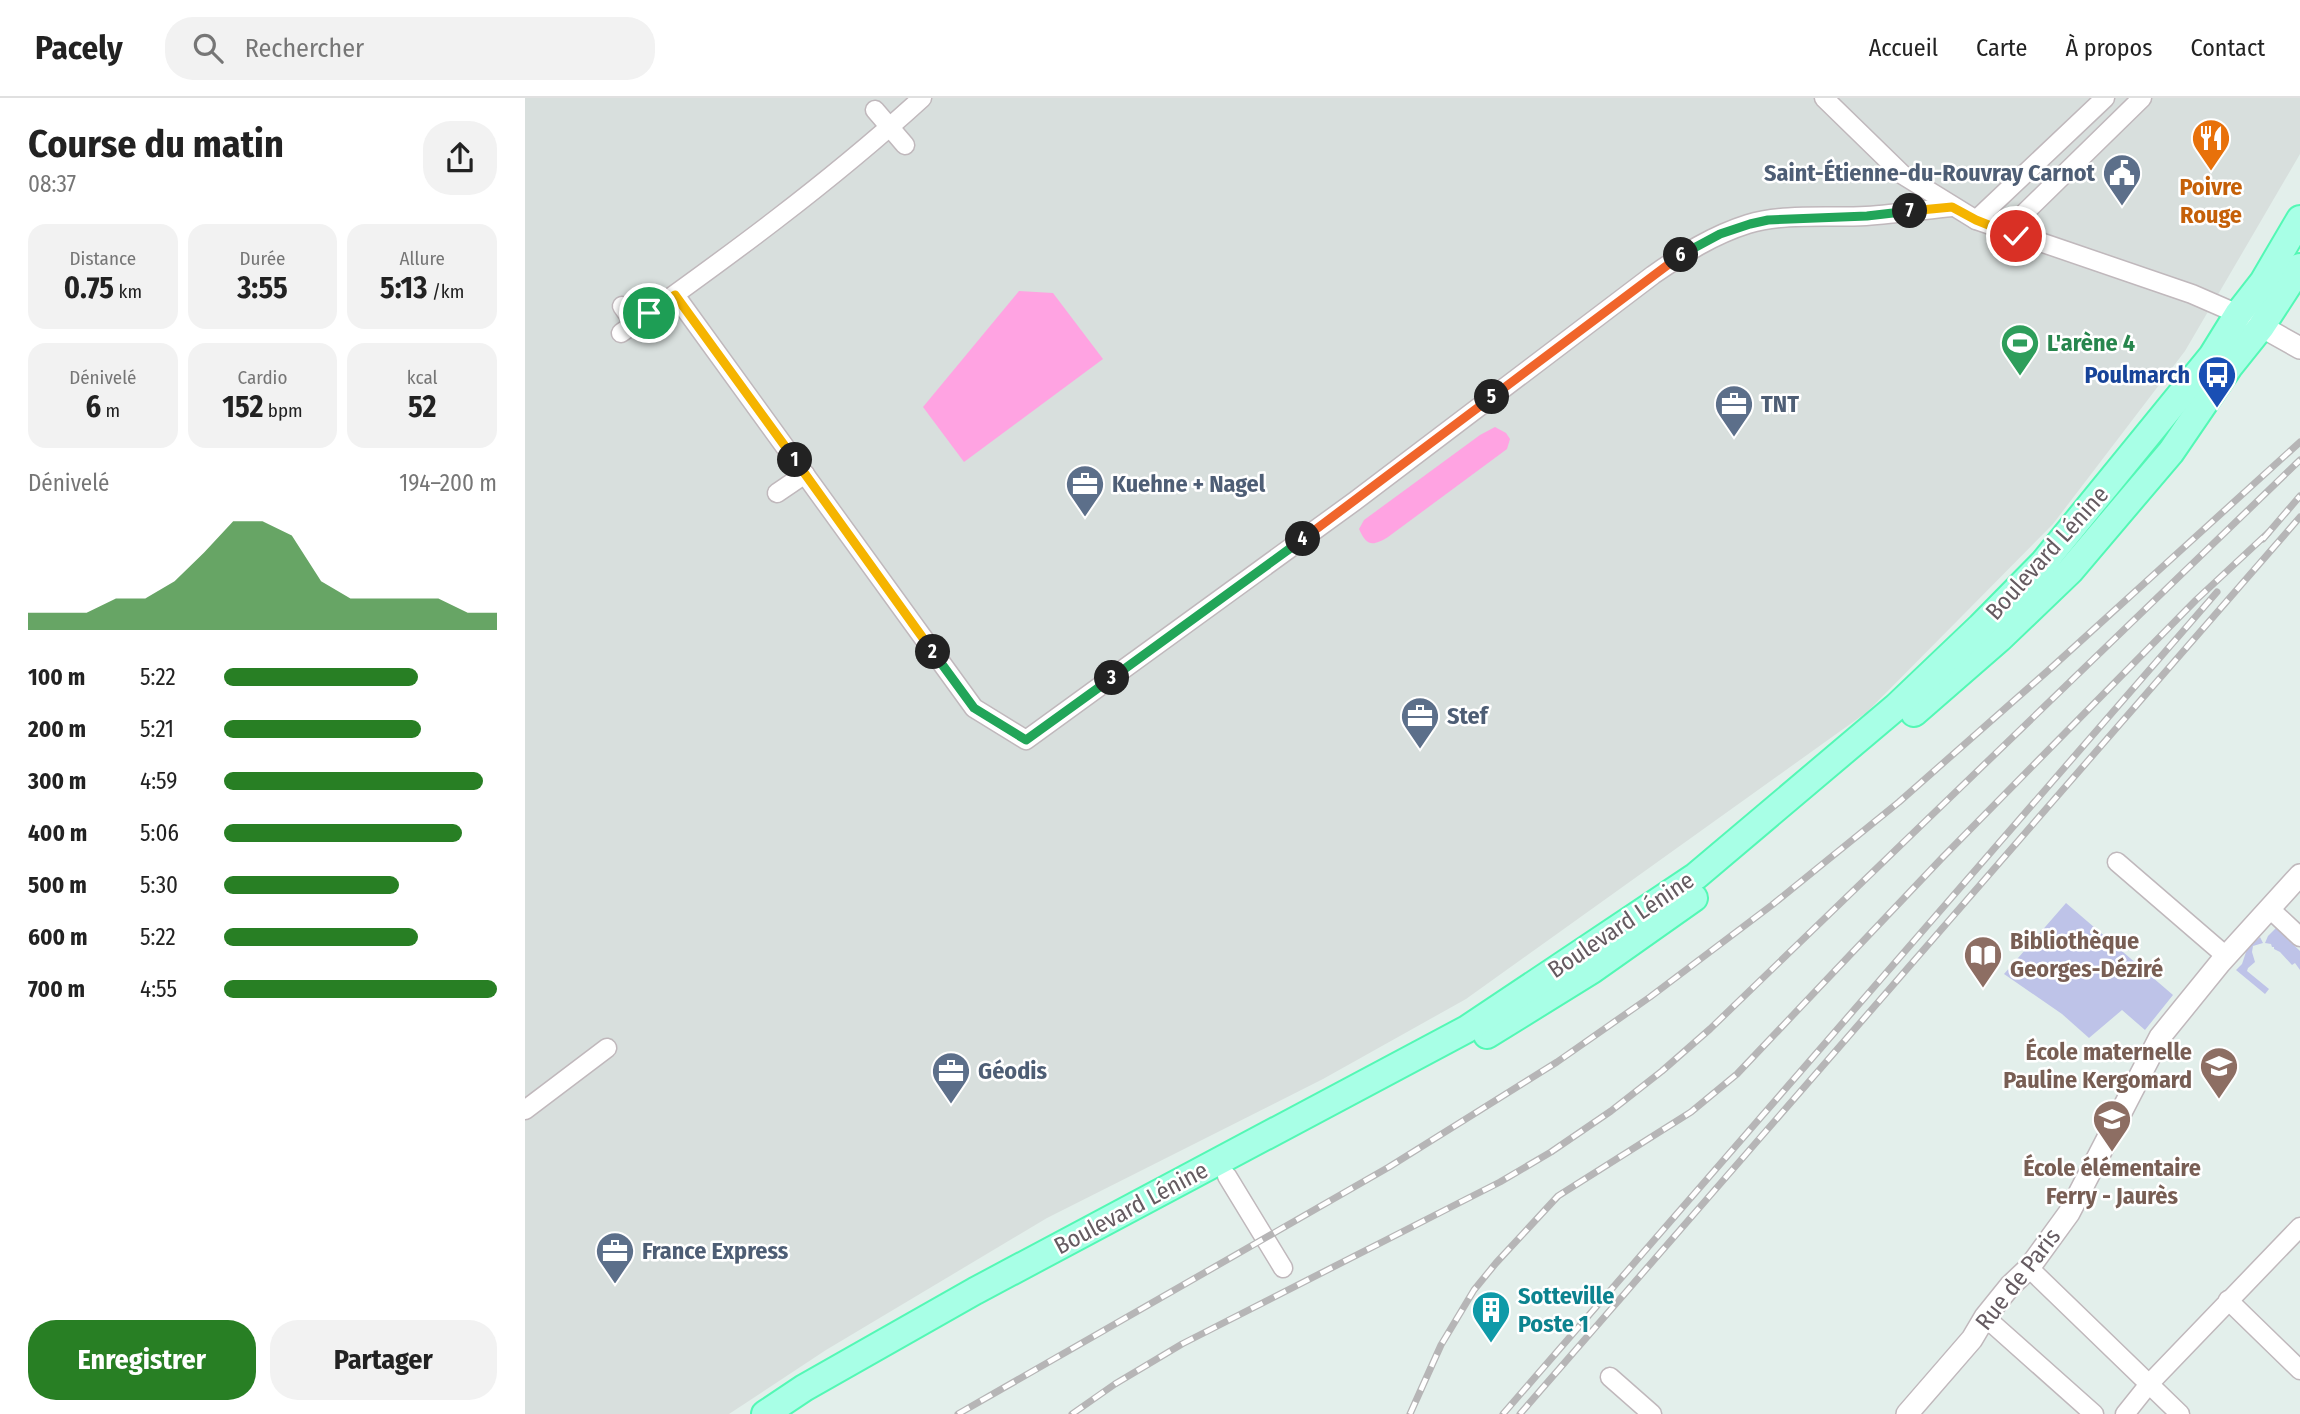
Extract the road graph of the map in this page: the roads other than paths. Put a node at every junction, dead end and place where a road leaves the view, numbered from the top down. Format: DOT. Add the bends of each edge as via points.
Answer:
graph roads {
  1 [pos="922,98"];
  2 [pos="1824,98"];
  3 [pos="2105,98"];
  4 [pos="2142,98"];
  5 [pos="875,110"];
  6 [pos="890,127"];
  7 [pos="905,145"];
  8 [pos="1952,207"];
  9 [pos="2300,219"];
  10 [pos="1976,220"];
  11 [pos="2005,232"];
  12 [pos="2300,267"];
  13 [pos="675,295"];
  14 [pos="622,306"];
  15 [pos="2238,314"];
  16 [pos="2261,327"];
  17 [pos="2300,348"];
  18 [pos="804,474"];
  19 [pos="777,493"];
  20 [pos="2117,862"];
  21 [pos="2300,875"];
  22 [pos="2265,913"];
  23 [pos="2300,937"];
  24 [pos="2226,956"];
  25 [pos="607,1048"];
  26 [pos="525,1110"];
  27 [pos="1227,1176"];
  28 [pos="2300,1227"];
  29 [pos="1283,1268"];
  30 [pos="2029,1268"];
  31 [pos="2228,1300"];
  32 [pos="1985,1317"];
  33 [pos="2300,1370"];
  34 [pos="1610,1377"];
  35 [pos="2149,1384"];
  36 [pos="765,1414"];
  37 [pos="796,1414"];
  38 [pos="1652,1414"];
  39 [pos="1907,1414"];
  40 [pos="2094,1414"];
  41 [pos="2125,1414"];
  42 [pos="2180,1414"];
  1 -- 6 [label="street"];
  2 -- 8 [label="street" via="1903,175"];
  3 -- 10 [label="street"];
  4 -- 11 [label="street"];
  5 -- 6 [label="street"];
  6 -- 7 [label="street"];
  6 -- 13 [label="street"];
  8 -- 10 [label="street"];
  8 -- 18 [label="street" via="1768,220 1691,248 1355,501 1026,740 974,708"];
  9 -- 15 [label="main road, Boulevard Lénine"];
  10 -- 11 [label="street"];
  11 -- 15 [label="street" via="2192,294"];
  12 -- 16 [label="main road"];
  13 -- 14 [label="street" via="628,328"];
  13 -- 18 [label="street"];
  15 -- 16 [label="street"];
  15 -- 36 [label="main road, Boulevard Lénine" via="2188,387 2044,562 1896,707 1696,876 1467,1029 975,1291"];
  16 -- 17 [label="street"];
  16 -- 27 [label="main road, Boulevard Lénine" via="2171,452 2070,571 1931,698 1708,887 1520,1016"];
  18 -- 19 [label="street"];
  20 -- 24 [label="street"];
  21 -- 22 [label="street, Rue de Paris"];
  22 -- 23 [label="street"];
  22 -- 24 [label="street, Rue de Paris"];
  24 -- 30 [label="street, Rue de Paris" via="2160,1037 2069,1213"];
  25 -- 26 [label="street"];
  27 -- 29 [label="street"];
  27 -- 37 [label="main road, Boulevard Lénine" via="943,1328"];
  28 -- 31 [label="street"];
  30 -- 32 [label="street, Rue de Paris"];
  30 -- 35 [label="street"];
  31 -- 33 [label="street"];
  31 -- 35 [label="street"];
  32 -- 39 [label="street, Rue de Paris" via="1964,1349"];
  32 -- 40 [label="street"];
  34 -- 38 [label="street"];
  35 -- 41 [label="street"];
  35 -- 42 [label="street"];
}
